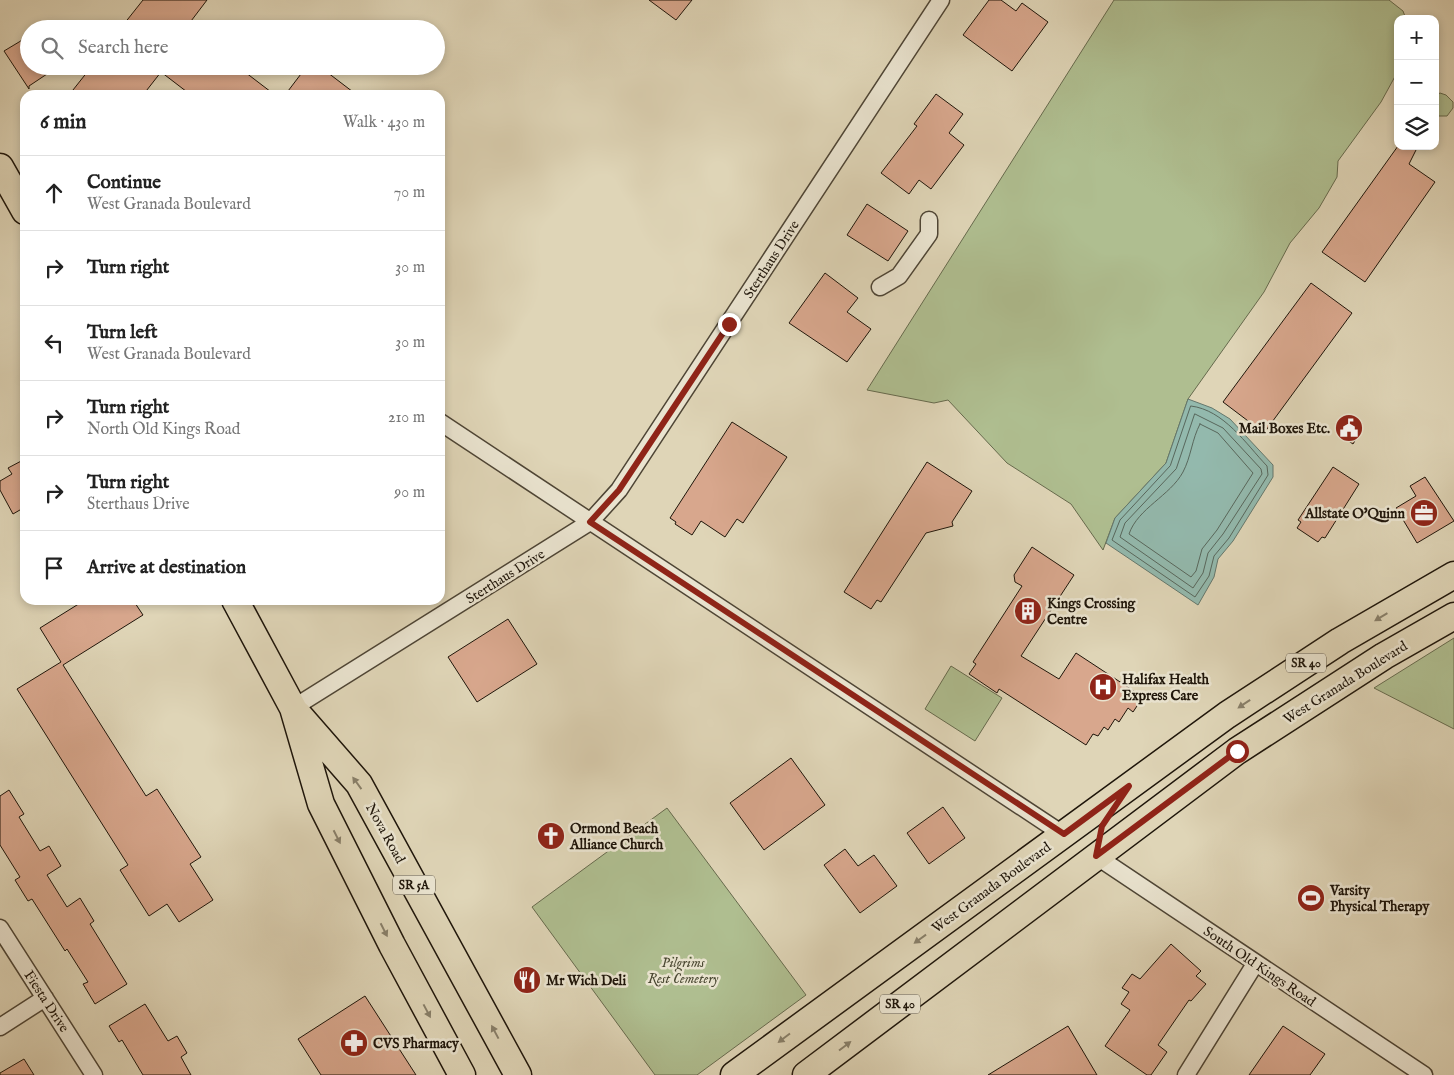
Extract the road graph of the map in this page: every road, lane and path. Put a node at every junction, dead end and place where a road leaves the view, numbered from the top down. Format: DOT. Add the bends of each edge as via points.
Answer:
graph roads {
  1 [pos="941,0"];
  2 [pos="0,167"];
  3 [pos="20,195"];
  4 [pos="930,220"];
  5 [pos="880,287"];
  6 [pos="445,425"];
  7 [pos="590,522"];
  8 [pos="1454,576"];
  9 [pos="1454,591"];
  10 [pos="1408,601"];
  11 [pos="238,605"];
  12 [pos="1454,616"];
  13 [pos="1431,629"];
  14 [pos="293,708"];
  15 [pos="1250,743"];
  16 [pos="1129,786"];
  17 [pos="1064,834"];
  18 [pos="1096,856"];
  19 [pos="1028,908"];
  20 [pos="0,928"];
  21 [pos="1255,964"];
  22 [pos="45,998"];
  23 [pos="0,1027"];
  24 [pos="94,1075"];
  25 [pos="462,1075"];
  26 [pos="518,1075"];
  27 [pos="734,1075"];
  28 [pos="806,1075"];
  29 [pos="1186,1075"];
  30 [pos="1424,1075"];
  1 -- 7 [label="street, Sterthaus Drive" via="619,490"];
  2 -- 3 [label="main road"];
  4 -- 5 [label="street" via="929,234 899,276"];
  6 -- 7 [label="street"];
  7 -- 14 [label="street, Sterthaus Drive"];
  7 -- 17 [label="street"];
  8 -- 10 [label="main road, West Granada Boulevard / SR 40"];
  9 -- 13 [label="main road" via="1442,598 1434,612"];
  10 -- 15 [label="main road" via="1406,619 1394,632 1279,702"];
  10 -- 16 [label="main road, West Granada Boulevard / SR 40, one-way" via="1276,682"];
  11 -- 14 [label="main road, Nova Road / SR 5A"];
  12 -- 13 [label="main road, West Granada Boulevard / SR 40"];
  13 -- 15 [label="main road, West Granada Boulevard / SR 40"];
  14 -- 25 [label="main road, Nova Road / SR 5A, one-way" via="321,804"];
  26 -- 14 [label="main road, Nova Road / SR 5A, one-way" via="359,784"];
  15 -- 18 [label="main road, West Granada Boulevard / SR 40"];
  16 -- 17 [label="main road, West Granada Boulevard / SR 40"];
  16 -- 18 [label="main road" via="1102,826"];
  17 -- 19 [label="main road" via="1054,868"];
  17 -- 27 [label="main road, West Granada Boulevard / SR 40, one-way"];
  18 -- 19 [label="main road, West Granada Boulevard / SR 40"];
  18 -- 21 [label="street, South Old Kings Road"];
  28 -- 19 [label="main road, West Granada Boulevard / SR 40, one-way"];
  20 -- 22 [label="street, Fiesta Drive"];
  21 -- 29 [label="street"];
  21 -- 30 [label="street, South Old Kings Road"];
  22 -- 23 [label="street"];
  22 -- 24 [label="street, Fiesta Drive"];
}
